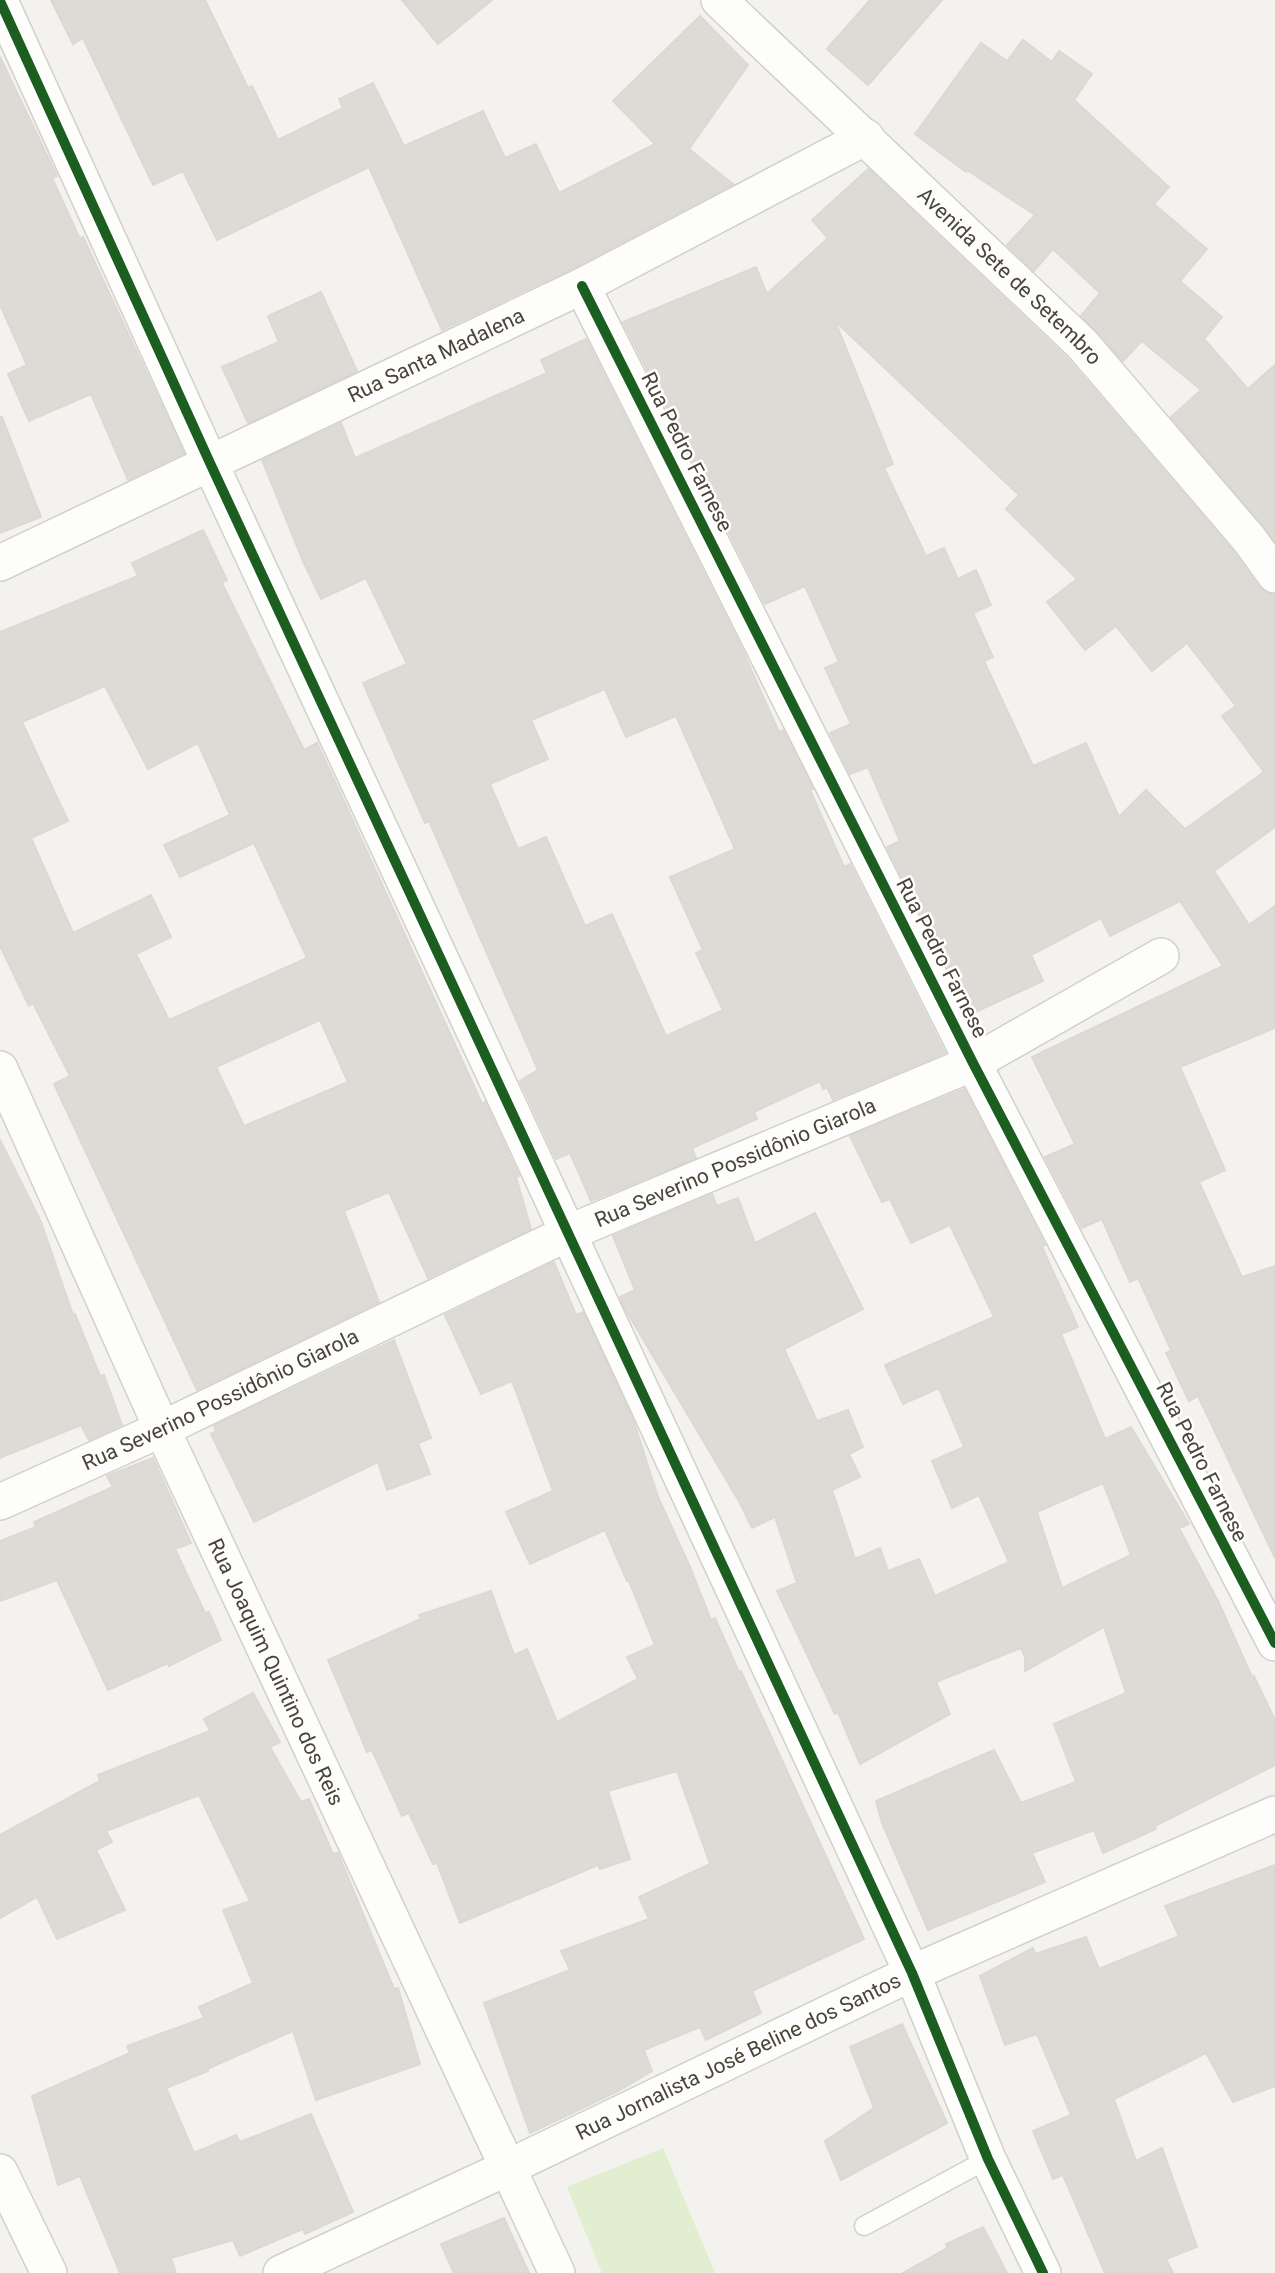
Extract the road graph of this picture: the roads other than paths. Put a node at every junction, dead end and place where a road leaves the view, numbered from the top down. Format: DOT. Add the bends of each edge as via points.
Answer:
graph roads {
  1 [pos="719,0"];
  2 [pos="0,1"];
  3 [pos="866,137"];
  4 [pos="582,286"];
  5 [pos="211,463"];
  6 [pos="0,564"];
  7 [pos="1275,575"];
  8 [pos="1161,956"];
  9 [pos="974,1063"];
  10 [pos="0,1069"];
  11 [pos="568,1233"];
  12 [pos="162,1429"];
  13 [pos="0,1502"];
  14 [pos="1275,1643"];
  15 [pos="1275,1814"];
  16 [pos="912,1973"];
  17 [pos="988,2159"];
  18 [pos="509,2167"];
  19 [pos="0,2172"];
  20 [pos="864,2226"];
  21 [pos="49,2273"];
  22 [pos="281,2273"];
  23 [pos="557,2273"];
  24 [pos="1043,2273"];
  1 -- 3 [label="street, Avenida Sete de Setembro"];
  2 -- 5 [label="street"];
  3 -- 4 [label="street, Rua Santa Madalena"];
  3 -- 7 [label="street, Avenida Sete de Setembro" via="1082,344"];
  4 -- 5 [label="street, Rua Santa Madalena"];
  4 -- 9 [label="street, Rua Pedro Farnese"];
  5 -- 6 [label="street, Rua Santa Madalena"];
  5 -- 11 [label="street"];
  8 -- 9 [label="street, Rua Severino Possidônio Giarola"];
  9 -- 11 [label="street, Rua Severino Possidônio Giarola"];
  9 -- 14 [label="street, Rua Pedro Farnese"];
  10 -- 12 [label="street, Rua Joaquim Quintino dos Reis"];
  11 -- 12 [label="street, Rua Severino Possidônio Giarola"];
  11 -- 16 [label="street"];
  12 -- 13 [label="street, Rua Severino Possidônio Giarola"];
  12 -- 18 [label="street, Rua Joaquim Quintino dos Reis"];
  15 -- 16 [label="street, Rua Jornalista José Beline dos Santos"];
  16 -- 17 [label="street"];
  16 -- 18 [label="street, Rua Jornalista José Beline dos Santos"];
  17 -- 20 [label="lane"];
  17 -- 24 [label="street"];
  18 -- 22 [label="street, Rua Jornalista José Beline dos Santos"];
  18 -- 23 [label="street, Rua Joaquim Quintino dos Reis"];
  19 -- 21 [label="street"];
}
